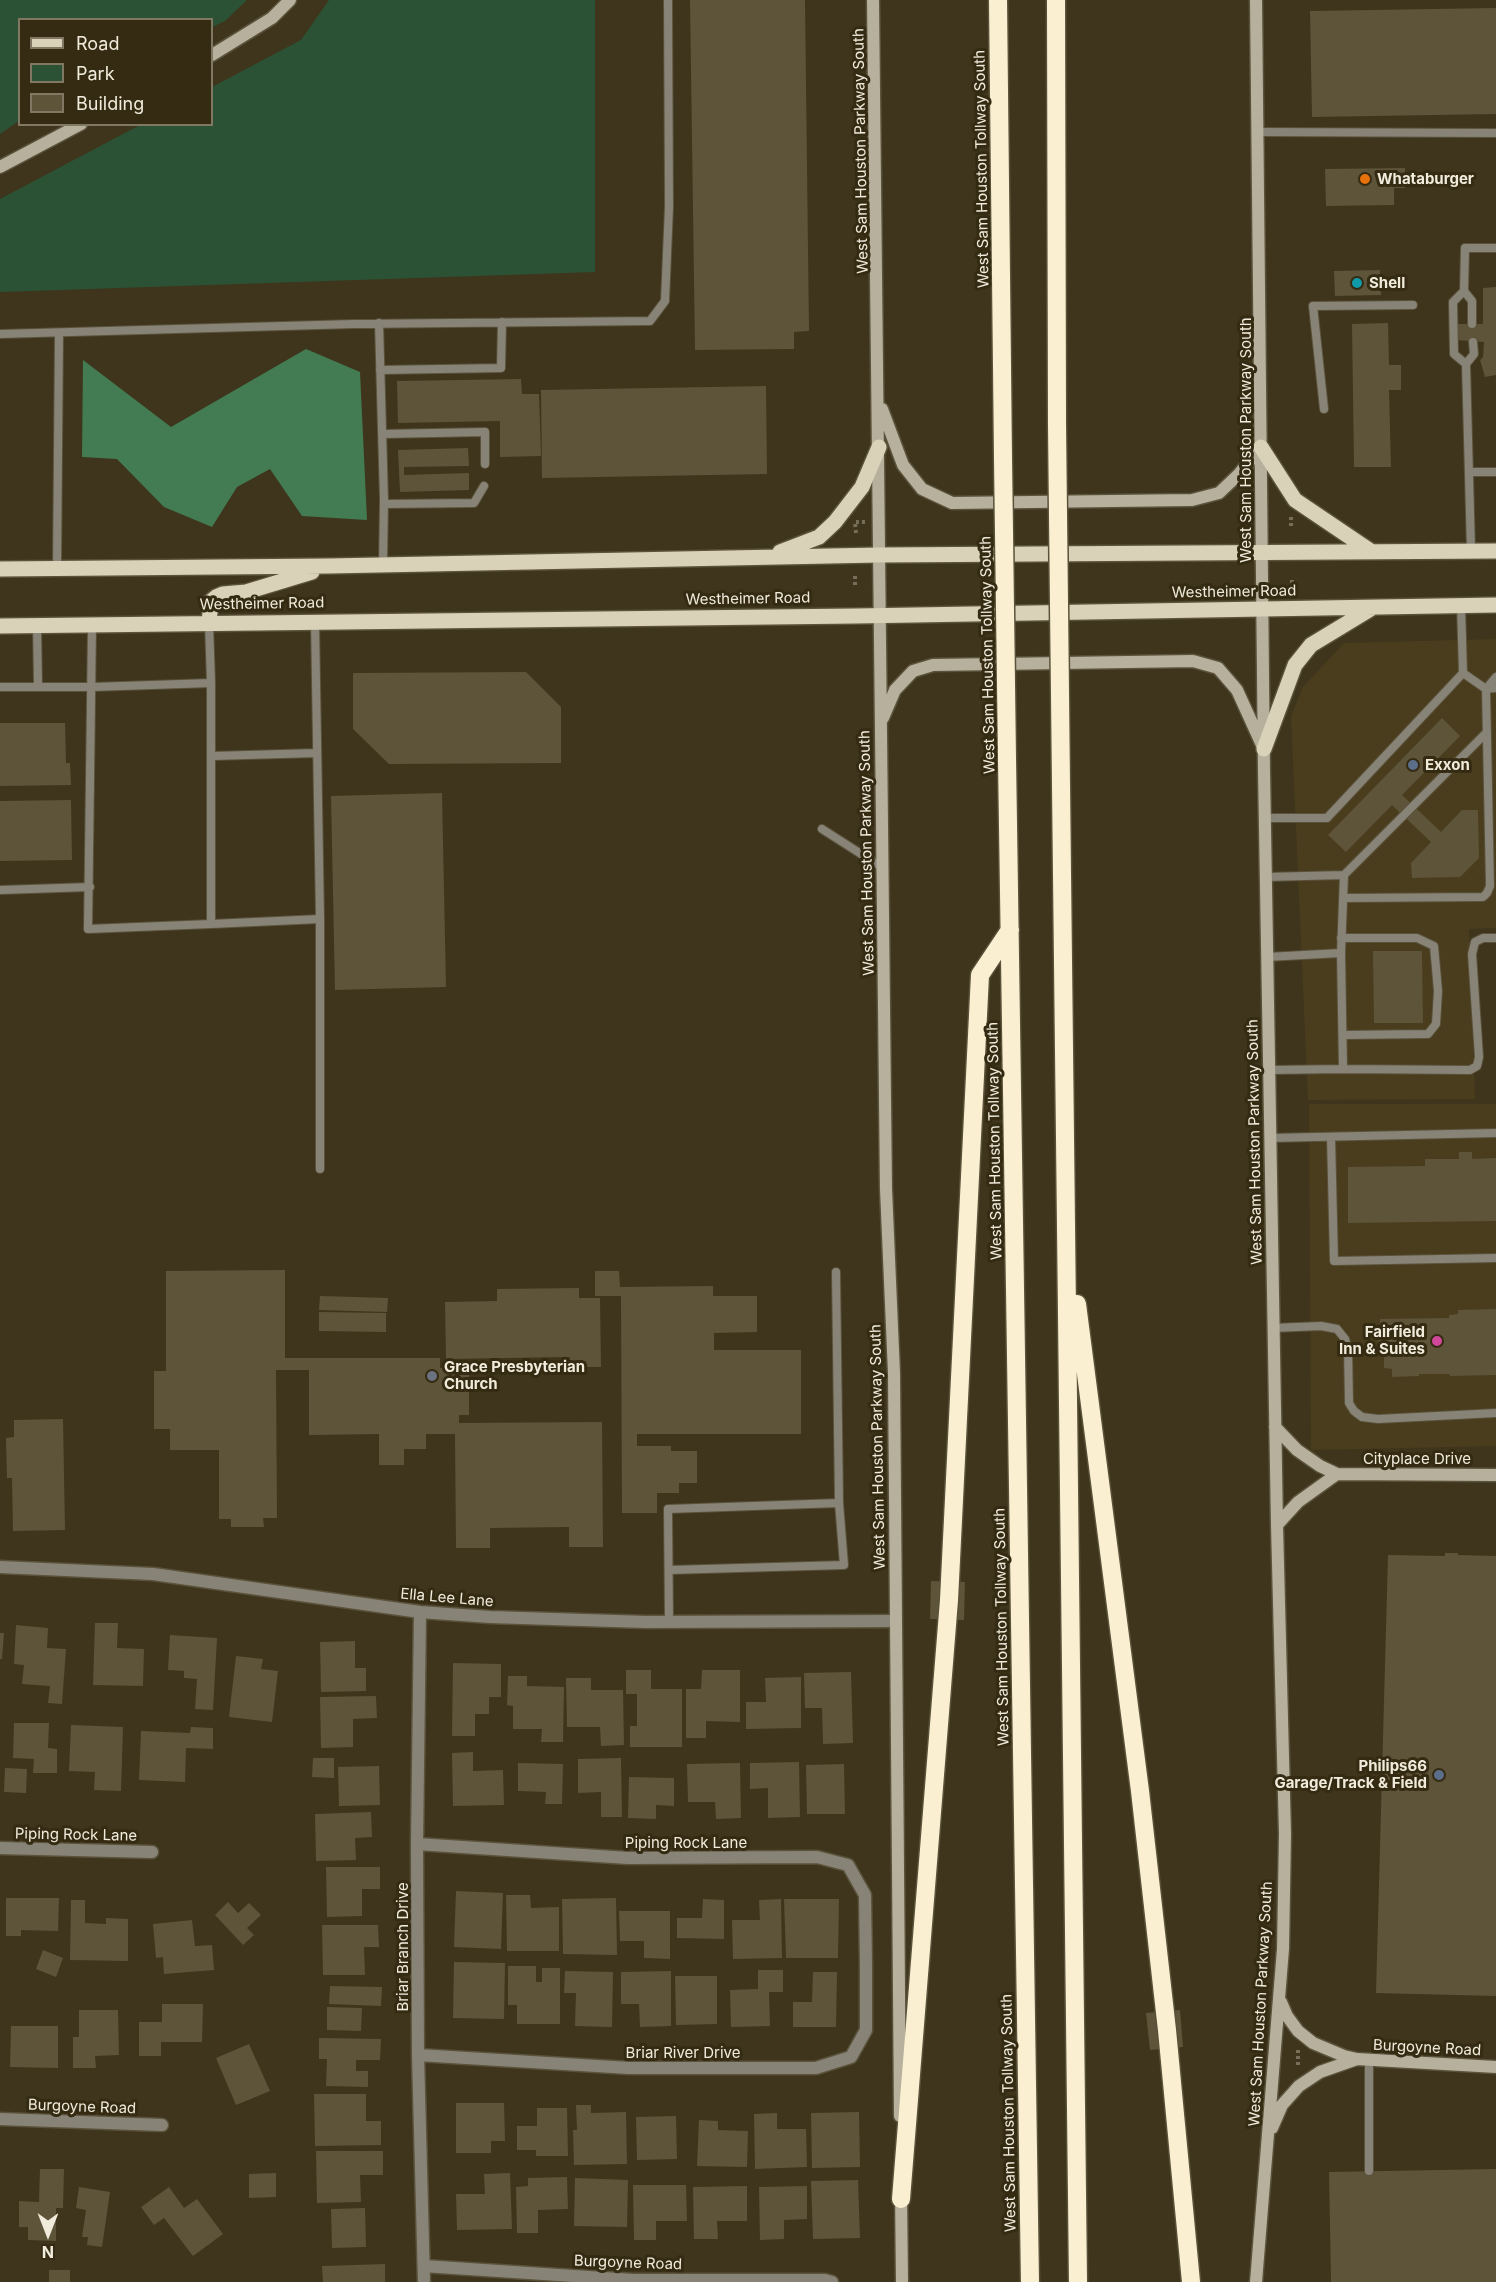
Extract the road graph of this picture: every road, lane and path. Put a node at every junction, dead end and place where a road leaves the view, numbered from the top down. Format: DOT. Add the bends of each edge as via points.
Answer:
graph roads {
  1 [pos="290,0"];
  2 [pos="668,0"];
  3 [pos="873,0"];
  4 [pos="998,0"];
  5 [pos="1056,0"];
  6 [pos="1256,0"];
  7 [pos="213,54"];
  8 [pos="77,126"];
  9 [pos="1259,132"];
  10 [pos="1496,133"];
  11 [pos="0,167"];
  12 [pos="1496,248"];
  13 [pos="1464,291"];
  14 [pos="1413,305"];
  15 [pos="502,322"];
  16 [pos="379,323"];
  17 [pos="1472,324"];
  18 [pos="59,333"];
  19 [pos="0,334"];
  20 [pos="1473,342"];
  21 [pos="1466,364"];
  22 [pos="380,370"];
  23 [pos="879,403"];
  24 [pos="1324,409"];
  25 [pos="382,434"];
  26 [pos="879,447"];
  27 [pos="1262,447"];
  28 [pos="485,464"];
  29 [pos="1469,472"];
  30 [pos="1496,472"];
  31 [pos="484,486"];
  32 [pos="384,504"];
  33 [pos="1291,517"];
  34 [pos="867,522"];
  35 [pos="1291,527"];
  36 [pos="856,533"];
  37 [pos="1471,551"];
  38 [pos="1496,551"];
  39 [pos="1262,552"];
  40 [pos="1372,552"];
  41 [pos="879,555"];
  42 [pos="769,556"];
  43 [pos="383,565"];
  44 [pos="329,566"];
  45 [pos="57,568"];
  46 [pos="0,569"];
  47 [pos="855,576"];
  48 [pos="1292,580"];
  49 [pos="855,586"];
  50 [pos="1292,590"];
  51 [pos="1496,605"];
  52 [pos="1461,606"];
  53 [pos="1373,608"];
  54 [pos="1263,610"];
  55 [pos="880,616"];
  56 [pos="315,622"];
  57 [pos="209,623"];
  58 [pos="37,625"];
  59 [pos="92,625"];
  60 [pos="0,626"];
  61 [pos="1463,673"];
  62 [pos="1496,677"];
  63 [pos="211,683"];
  64 [pos="0,687"];
  65 [pos="38,687"];
  66 [pos="92,687"];
  67 [pos="1496,688"];
  68 [pos="1486,689"];
  69 [pos="881,723"];
  70 [pos="1486,733"];
  71 [pos="1264,749"];
  72 [pos="317,753"];
  73 [pos="212,756"];
  74 [pos="1265,818"];
  75 [pos="822,829"];
  76 [pos="883,868"];
  77 [pos="1344,875"];
  78 [pos="1266,877"];
  79 [pos="90,887"];
  80 [pos="0,890"];
  81 [pos="1343,898"];
  82 [pos="320,919"];
  83 [pos="211,924"];
  84 [pos="1010,930"];
  85 [pos="1341,938"];
  86 [pos="1496,938"];
  87 [pos="1341,953"];
  88 [pos="1267,957"];
  89 [pos="1343,1035"];
  90 [pos="1343,1069"];
  91 [pos="1269,1070"];
  92 [pos="1496,1133"];
  93 [pos="1331,1137"];
  94 [pos="1270,1138"];
  95 [pos="320,1169"];
  96 [pos="1066,1219"];
  97 [pos="1496,1258"];
  98 [pos="836,1272"];
  99 [pos="1273,1328"];
  100 [pos="1496,1413"];
  101 [pos="1275,1427"];
  102 [pos="1337,1474"];
  103 [pos="1496,1475"];
  104 [pos="839,1503"];
  105 [pos="1277,1525"];
  106 [pos="0,1567"];
  107 [pos="669,1570"];
  108 [pos="420,1612"];
  109 [pos="895,1621"];
  110 [pos="669,1622"];
  111 [pos="417,1844"];
  112 [pos="0,1848"];
  113 [pos="152,1852"];
  114 [pos="866,1966"];
  115 [pos="1280,1999"];
  116 [pos="1298,2049"];
  117 [pos="418,2055"];
  118 [pos="1363,2060"];
  119 [pos="1496,2067"];
  120 [pos="1298,2068"];
  121 [pos="0,2119"];
  122 [pos="162,2125"];
  123 [pos="1267,2153"];
  124 [pos="1370,2171"];
  125 [pos="901,2199"];
  126 [pos="424,2266"];
  127 [pos="424,2282"];
  128 [pos="832,2282"];
  129 [pos="902,2282"];
  130 [pos="1030,2282"];
  131 [pos="1077,2282"];
  132 [pos="1191,2282"];
  133 [pos="1256,2282"];
  1 -- 7 [label="main road" via="272,18"];
  2 -- 15 [label="lane" via="669,207 664,301 650,321"];
  3 -- 23 [label="main road, West Sam Houston Parkway South"];
  4 -- 84 [label="highway, West Sam Houston Tollway South, bridge"];
  5 -- 96 [label="highway, bridge"];
  6 -- 9 [label="main road, West Sam Houston Parkway South"];
  8 -- 11 [label="main road"];
  9 -- 10 [label="lane"];
  9 -- 27 [label="main road, West Sam Houston Parkway South"];
  12 -- 13 [label="lane" via="1465,248"];
  13 -- 17 [label="lane" via="1472,301"];
  13 -- 21 [label="lane" via="1453,302 1454,354"];
  14 -- 24 [label="lane" via="1313,306"];
  15 -- 16 [label="lane"];
  15 -- 22 [label="lane" via="501,368"];
  16 -- 18 [label="lane"];
  16 -- 22 [label="lane"];
  18 -- 19 [label="lane"];
  18 -- 45 [label="lane"];
  20 -- 21 [label="lane" via="1474,354"];
  21 -- 29 [label="lane"];
  22 -- 25 [label="lane"];
  23 -- 26 [label="main road, West Sam Houston Parkway South"];
  23 -- 27 [label="main road" via="903,465 922,489 952,504 1192,500 1219,493"];
  25 -- 28 [label="lane" via="485,432"];
  25 -- 32 [label="lane"];
  26 -- 41 [label="main road, West Sam Houston Parkway South"];
  26 -- 42 [label="main road" via="862,487 835,522 819,537"];
  27 -- 39 [label="main road, West Sam Houston Parkway South"];
  27 -- 40 [label="main road" via="1295,501"];
  29 -- 30 [label="lane"];
  29 -- 37 [label="lane"];
  31 -- 32 [label="lane" via="474,503"];
  32 -- 43 [label="lane"];
  33 -- 35 [label="path"];
  34 -- 36 [label="path" via="855,522"];
  37 -- 38 [label="main road"];
  37 -- 40 [label="main road"];
  39 -- 40 [label="main road"];
  39 -- 41 [label="main road"];
  39 -- 54 [label="main road, West Sam Houston Parkway South"];
  41 -- 42 [label="main road"];
  41 -- 55 [label="main road, West Sam Houston Parkway South"];
  42 -- 43 [label="main road"];
  43 -- 44 [label="main road"];
  44 -- 45 [label="main road"];
  44 -- 57 [label="main road" via="246,592 216,597 211,601"];
  45 -- 46 [label="main road"];
  47 -- 49 [label="path"];
  48 -- 50 [label="path"];
  51 -- 52 [label="main road, Westheimer Road"];
  52 -- 53 [label="main road, Westheimer Road"];
  52 -- 61 [label="lane"];
  53 -- 54 [label="main road, Westheimer Road"];
  53 -- 71 [label="main road" via="1311,645 1295,664"];
  54 -- 55 [label="main road, Westheimer Road"];
  54 -- 71 [label="main road, West Sam Houston Parkway South"];
  55 -- 56 [label="main road, Westheimer Road"];
  55 -- 69 [label="main road, West Sam Houston Parkway South"];
  56 -- 57 [label="main road, Westheimer Road"];
  56 -- 72 [label="lane"];
  57 -- 59 [label="main road, Westheimer Road"];
  57 -- 63 [label="lane"];
  58 -- 59 [label="main road, Westheimer Road"];
  58 -- 60 [label="main road, Westheimer Road"];
  58 -- 65 [label="lane"];
  59 -- 66 [label="lane"];
  61 -- 68 [label="lane"];
  61 -- 74 [label="lane" via="1327,818"];
  62 -- 68 [label="lane"];
  63 -- 66 [label="lane"];
  63 -- 73 [label="lane"];
  64 -- 65 [label="lane"];
  65 -- 66 [label="lane"];
  66 -- 79 [label="lane"];
  67 -- 68 [label="lane"];
  68 -- 70 [label="lane"];
  69 -- 71 [label="main road" via="895,690 913,671 933,665 1192,661 1218,668 1237,690"];
  69 -- 76 [label="main road, West Sam Houston Parkway South"];
  70 -- 77 [label="lane"];
  70 -- 81 [label="lane" via="1490,886 1487,893 1483,897"];
  71 -- 74 [label="main road, West Sam Houston Parkway South"];
  72 -- 73 [label="lane"];
  72 -- 82 [label="lane"];
  73 -- 83 [label="lane"];
  74 -- 78 [label="main road, West Sam Houston Parkway South"];
  75 -- 76 [label="lane"];
  76 -- 109 [label="main road, West Sam Houston Parkway South"];
  77 -- 78 [label="lane"];
  77 -- 81 [label="lane"];
  78 -- 88 [label="main road, West Sam Houston Parkway South"];
  79 -- 80 [label="lane"];
  79 -- 83 [label="lane" via="88,929"];
  81 -- 85 [label="lane"];
  82 -- 83 [label="lane"];
  82 -- 95 [label="lane"];
  84 -- 125 [label="highway" via="980,975 949,1600"];
  84 -- 130 [label="highway, West Sam Houston Tollway South"];
  85 -- 87 [label="lane"];
  85 -- 89 [label="lane" via="1417,938 1434,946 1438,991 1436,1024 1428,1034"];
  86 -- 90 [label="lane" via="1475,942 1472,954 1477,1066 1470,1070"];
  87 -- 88 [label="lane"];
  87 -- 89 [label="lane"];
  88 -- 91 [label="main road, West Sam Houston Parkway South"];
  89 -- 90 [label="lane"];
  90 -- 91 [label="lane"];
  91 -- 94 [label="main road, West Sam Houston Parkway South"];
  92 -- 93 [label="lane"];
  93 -- 94 [label="lane"];
  93 -- 97 [label="lane" via="1334,1261"];
  94 -- 99 [label="main road, West Sam Houston Parkway South"];
  96 -- 131 [label="highway"];
  96 -- 132 [label="highway" via="1142,1814"];
  98 -- 104 [label="lane"];
  99 -- 100 [label="lane" via="1337,1329 1348,1349 1349,1403 1362,1417"];
  99 -- 101 [label="main road, West Sam Houston Parkway South"];
  101 -- 102 [label="main road, Cityplace Drive" via="1297,1450"];
  101 -- 105 [label="main road, West Sam Houston Parkway South"];
  102 -- 103 [label="main road, Cityplace Drive"];
  102 -- 105 [label="main road" via="1298,1502"];
  104 -- 107 [label="lane" via="668,1509"];
  104 -- 107 [label="lane" via="843,1565"];
  105 -- 115 [label="main road, West Sam Houston Parkway South" via="1285,1834"];
  106 -- 108 [label="street, Ella Lee Lane" via="153,1574"];
  107 -- 110 [label="lane"];
  108 -- 110 [label="street, Ella Lee Lane"];
  108 -- 111 [label="street, Briar Branch Drive"];
  109 -- 110 [label="street, Ella Lee Lane"];
  109 -- 125 [label="main road, West Sam Houston Parkway South"];
  111 -- 114 [label="street, Piping Rock Lane" via="628,1858 817,1857 848,1865 865,1895"];
  111 -- 117 [label="street, Briar Branch Drive"];
  112 -- 113 [label="street, Piping Rock Lane"];
  114 -- 117 [label="street, Briar River Drive" via="866,2030 850,2057 816,2068 629,2068"];
  115 -- 118 [label="main road, Burgoyne Road" via="1298,2031 1313,2043"];
  115 -- 123 [label="main road, West Sam Houston Parkway South"];
  116 -- 120 [label="path"];
  117 -- 126 [label="street, Briar Branch Drive"];
  118 -- 119 [label="main road, Burgoyne Road"];
  118 -- 123 [label="main road, Burgoyne Road" via="1320,2072 1299,2086 1282,2105"];
  118 -- 124 [label="lane"];
  121 -- 122 [label="street, Burgoyne Road"];
  123 -- 133 [label="main road, West Sam Houston Parkway South"];
  125 -- 129 [label="main road, West Sam Houston Parkway South"];
  126 -- 127 [label="street, Briar Branch Drive"];
  126 -- 128 [label="street, Burgoyne Road" via="633,2280"];
}
